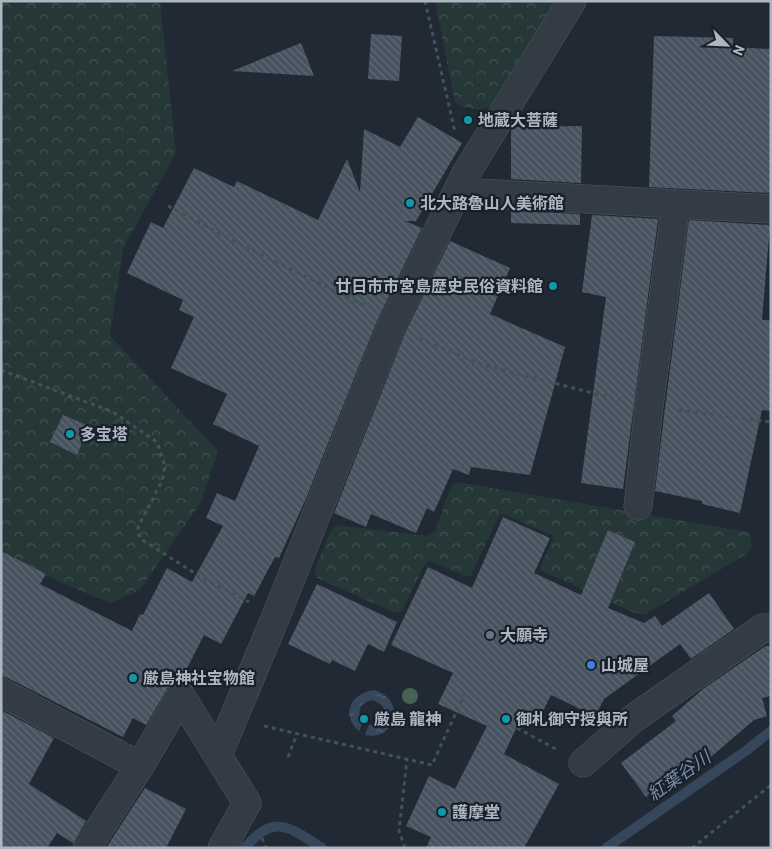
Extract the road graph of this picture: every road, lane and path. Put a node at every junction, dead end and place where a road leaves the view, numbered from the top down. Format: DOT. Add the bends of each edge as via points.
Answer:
graph roads {
  1 [pos="425,1"];
  2 [pos="572,1"];
  3 [pos="455,135"];
  4 [pos="457,192"];
  5 [pos="676,203"];
  6 [pos="168,206"];
  7 [pos="771,209"];
  8 [pos="391,328"];
  9 [pos="1,370"];
  10 [pos="649,406"];
  11 [pos="771,422"];
  12 [pos="638,506"];
  13 [pos="276,616"];
  14 [pos="771,628"];
  15 [pos="1,692"];
  16 [pos="464,695"];
  17 [pos="234,720"];
  18 [pos="517,728"];
  19 [pos="297,734"];
  20 [pos="218,755"];
  21 [pos="288,757"];
  22 [pos="407,759"];
  23 [pos="583,763"];
  24 [pos="140,766"];
  25 [pos="771,785"];
  26 [pos="87,848"];
  27 [pos="222,848"];
  28 [pos="405,848"];
  29 [pos="692,848"];
  1 -- 3 [label="path"];
  2 -- 4 [label="street"];
  4 -- 5 [label="street"];
  4 -- 8 [label="street"];
  5 -- 7 [label="street"];
  5 -- 10 [label="street"];
  6 -- 8 [label="path" via="383,314"];
  8 -- 10 [label="path" via="484,365"];
  8 -- 13 [label="street"];
  9 -- 13 [label="path" via="113,412 157,442 165,466 162,481 138,527 141,539 204,579"];
  10 -- 11 [label="path"];
  10 -- 12 [label="street"];
  13 -- 17 [label="street"];
  14 -- 23 [label="street" via="763,628 634,718"];
  15 -- 24 [label="street"];
  16 -- 22 [label="path" via="432,765"];
  17 -- 19 [label="path"];
  17 -- 20 [label="street"];
  18 -- 23 [label="path"];
  19 -- 21 [label="path"];
  19 -- 22 [label="path"];
  20 -- 24 [label="street" via="181,696"];
  20 -- 27 [label="street" via="247,803"];
  22 -- 28 [label="path" via="399,831"];
  24 -- 26 [label="street"];
  25 -- 29 [label="path"];
}
